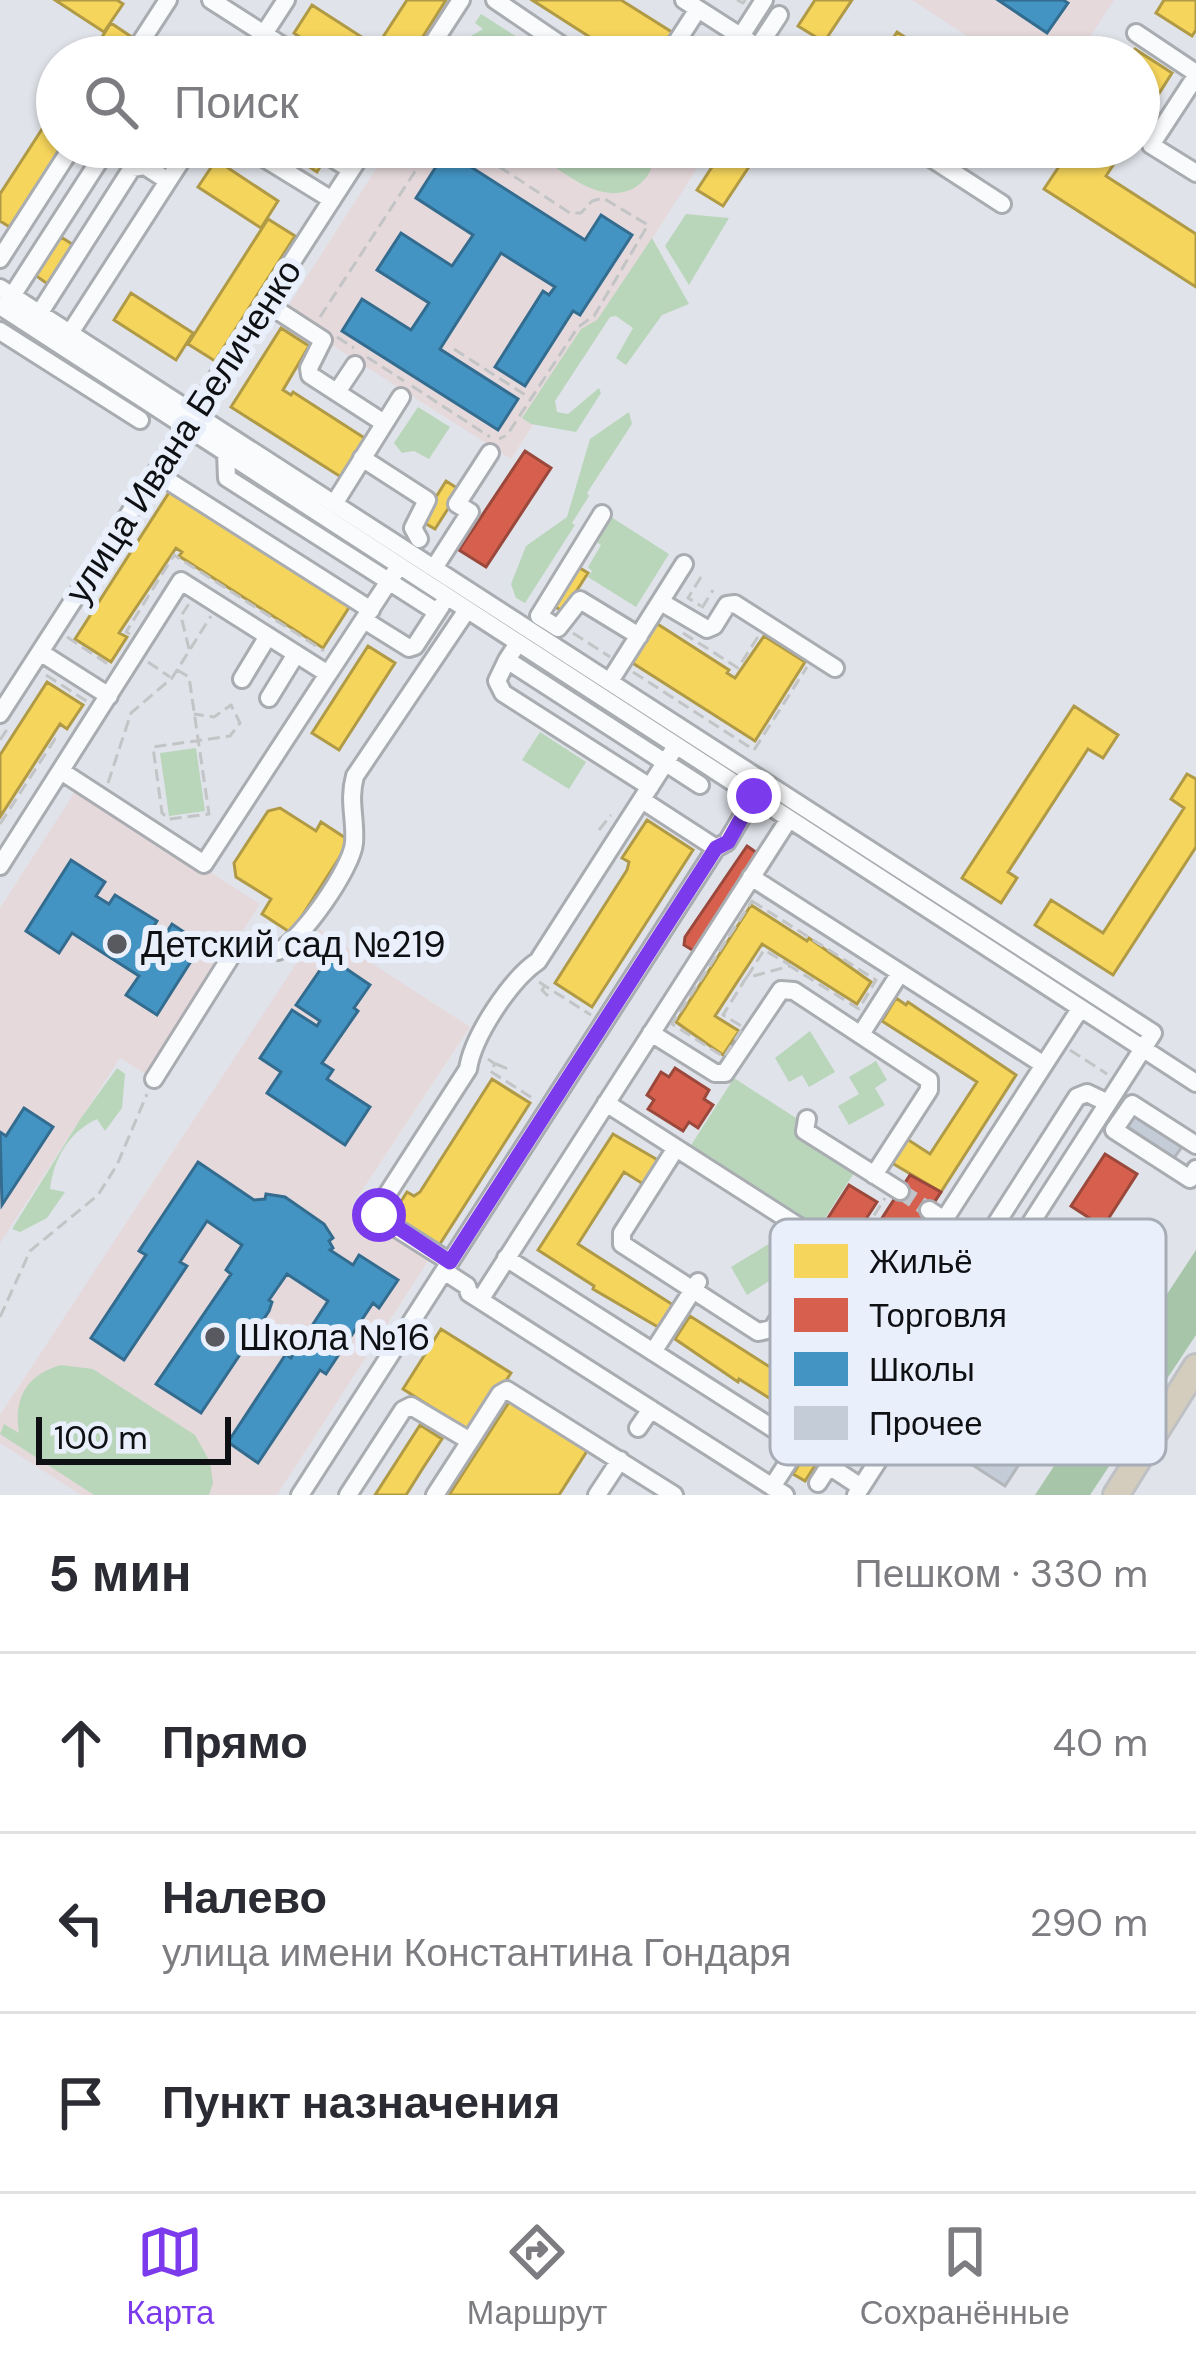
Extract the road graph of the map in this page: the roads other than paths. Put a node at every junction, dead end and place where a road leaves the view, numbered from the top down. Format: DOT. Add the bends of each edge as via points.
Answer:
graph roads {
  1 [pos="168,0"];
  2 [pos="211,0"];
  3 [pos="286,0"];
  4 [pos="461,0"];
  5 [pos="495,0"];
  6 [pos="764,0"];
  7 [pos="691,5"];
  8 [pos="778,15"];
  9 [pos="1136,33"];
  10 [pos="264,34"];
  11 [pos="144,36"];
  12 [pos="267,36"];
  13 [pos="438,36"];
  14 [pos="548,36"];
  15 [pos="677,36"];
  16 [pos="741,36"];
  17 [pos="757,36"];
  18 [pos="762,36"];
  19 [pos="1140,36"];
  20 [pos="1160,49"];
  21 [pos="1196,74"];
  22 [pos="1160,131"];
  23 [pos="1160,151"];
  24 [pos="58,168"];
  25 [pos="95,168"];
  26 [pos="134,168"];
  27 [pos="148,168"];
  28 [pos="176,168"];
  29 [pos="279,168"];
  30 [pos="349,168"];
  31 [pos="947,168"];
  32 [pos="352,170"];
  33 [pos="1196,173"];
  34 [pos="168,181"];
  35 [pos="332,200"];
  36 [pos="1002,203"];
  37 [pos="63,218"];
  38 [pos="89,235"];
  39 [pos="0,259"];
  40 [pos="4,297"];
  41 [pos="266,303"];
  42 [pos="39,314"];
  43 [pos="0,331"];
  44 [pos="70,333"];
  45 [pos="355,364"];
  46 [pos="337,392"];
  47 [pos="400,397"];
  48 [pos="140,420"];
  49 [pos="190,420"];
  50 [pos="384,423"];
  51 [pos="490,453"];
  52 [pos="362,458"];
  53 [pos="156,473"];
  54 [pos="334,504"];
  55 [pos="602,514"];
  56 [pos="409,553"];
  57 [pos="684,564"];
  58 [pos="434,568"];
  59 [pos="661,602"];
  60 [pos="442,604"];
  61 [pos="467,610"];
  62 [pos="368,615"];
  63 [pos="551,623"];
  64 [pos="639,636"];
  65 [pos="268,637"];
  66 [pos="518,643"];
  67 [pos="40,652"];
  68 [pos="296,654"];
  69 [pos="507,660"];
  70 [pos="835,668"];
  71 [pos="328,674"];
  72 [pos="242,680"];
  73 [pos="610,681"];
  74 [pos="109,696"];
  75 [pos="269,698"];
  76 [pos="5,719"];
  77 [pos="676,746"];
  78 [pos="666,763"];
  79 [pos="61,771"];
  80 [pos="700,785"];
  81 [pos="759,789"];
  82 [pos="646,794"];
  83 [pos="789,819"];
  84 [pos="716,848"];
  85 [pos="0,866"];
  86 [pos="751,878"];
  87 [pos="900,973"];
  88 [pos="1080,1009"];
  89 [pos="652,1033"];
  90 [pos="857,1037"];
  91 [pos="1143,1049"];
  92 [pos="1044,1065"];
  93 [pos="154,1079"];
  94 [pos="1196,1083"];
  95 [pos="606,1103"];
  96 [pos="1108,1103"];
  97 [pos="807,1119"];
  98 [pos="1196,1145"];
  99 [pos="676,1148"];
  100 [pos="1196,1169"];
  101 [pos="874,1175"];
  102 [pos="896,1189"];
  103 [pos="781,1219"];
  104 [pos="934,1219"];
  105 [pos="999,1219"];
  106 [pos="1033,1219"];
  107 [pos="506,1258"];
  108 [pos="447,1266"];
  109 [pos="695,1286"];
  110 [pos="480,1300"];
  111 [pos="770,1329"];
  112 [pos="653,1352"];
  113 [pos="1196,1367"];
  114 [pos="1196,1390"];
  115 [pos="651,1409"];
  116 [pos="1166,1415"];
  117 [pos="770,1427"];
  118 [pos="638,1429"];
  119 [pos="1166,1436"];
  120 [pos="470,1441"];
  121 [pos="620,1460"];
  122 [pos="875,1465"];
  123 [pos="1135,1465"];
  124 [pos="1147,1465"];
  125 [pos="829,1466"];
  126 [pos="818,1483"];
  127 [pos="779,1491"];
  128 [pos="858,1491"];
  129 [pos="300,1495"];
  130 [pos="348,1495"];
  131 [pos="435,1495"];
  132 [pos="597,1495"];
  133 [pos="674,1495"];
  134 [pos="1116,1495"];
  135 [pos="1128,1495"];
  1 -- 11 [label="street"];
  2 -- 10 [label="street"];
  3 -- 10 [label="street"];
  4 -- 13 [label="street"];
  5 -- 14 [label="street"];
  6 -- 17 [label="street"];
  7 -- 15 [label="street"];
  7 -- 16 [label="street"];
  8 -- 18 [label="street"];
  9 -- 19 [label="street"];
  10 -- 12 [label="street"];
  20 -- 21 [label="street"];
  21 -- 22 [label="street"];
  23 -- 33 [label="street"];
  24 -- 39 [label="street"];
  25 -- 37 [label="street"];
  26 -- 38 [label="street"];
  27 -- 34 [label="street"];
  28 -- 34 [label="street"];
  29 -- 35 [label="street"];
  30 -- 32 [label="street"];
  31 -- 36 [label="street"];
  32 -- 35 [label="street, улица Ивана Беличенко"];
  34 -- 44 [label="street"];
  35 -- 41 [label="street, улица Ивана Беличенко"];
  37 -- 38 [label="street"];
  37 -- 40 [label="street"];
  38 -- 42 [label="street"];
  40 -- 42 [label="street"];
  40 -- 49 [label="street"];
  41 -- 46 [label="street" via="322,340 309,372"];
  41 -- 49 [label="street, улица Ивана Беличенко"];
  42 -- 44 [label="street"];
  43 -- 48 [label="street"];
  44 -- 49 [label="street"];
  45 -- 46 [label="street"];
  46 -- 50 [label="street"];
  47 -- 50 [label="street"];
  49 -- 53 [label="street, улица Ивана Беличенко"];
  49 -- 54 [label="street"];
  49 -- 56 [label="street" via="226,453"];
  50 -- 52 [label="street"];
  51 -- 58 [label="street" via="457,504 470,512"];
  52 -- 54 [label="street"];
  52 -- 56 [label="street" via="427,500"];
  53 -- 62 [label="street"];
  53 -- 67 [label="street, улица Ивана Беличенко"];
  54 -- 56 [label="street"];
  55 -- 63 [label="street" via="540,611"];
  56 -- 58 [label="street"];
  56 -- 60 [label="street"];
  56 -- 62 [label="street"];
  57 -- 59 [label="street"];
  58 -- 63 [label="street"];
  59 -- 64 [label="street"];
  59 -- 70 [label="street" via="707,628 735,604"];
  60 -- 61 [label="street"];
  60 -- 62 [label="street" via="409,648"];
  61 -- 66 [label="street"];
  61 -- 93 [label="street" via="355,776 354,849 299,937 278,951 235,950"];
  62 -- 71 [label="street"];
  63 -- 64 [label="street" via="580,600"];
  63 -- 73 [label="street"];
  64 -- 73 [label="street"];
  65 -- 68 [label="street"];
  65 -- 72 [label="street"];
  65 -- 74 [label="street" via="181,581"];
  66 -- 69 [label="street"];
  66 -- 77 [label="street"];
  67 -- 74 [label="street"];
  67 -- 76 [label="street, улица Ивана Беличенко"];
  68 -- 71 [label="street"];
  68 -- 75 [label="street"];
  69 -- 78 [label="street"];
  69 -- 82 [label="street" via="497,681 500,698"];
  71 -- 79 [label="street" via="279,734 204,864"];
  73 -- 81 [label="street"];
  74 -- 79 [label="street"];
  77 -- 78 [label="street"];
  77 -- 81 [label="street"];
  78 -- 80 [label="street"];
  78 -- 82 [label="street"];
  79 -- 85 [label="street"];
  81 -- 83 [label="street"];
  81 -- 84 [label="street" via="728,842"];
  81 -- 91 [label="street" via="1153,1033"];
  82 -- 84 [label="street"];
  82 -- 108 [label="street" via="472,1048 468,1069 378,1210"];
  83 -- 86 [label="street"];
  83 -- 88 [label="street"];
  84 -- 108 [label="street"];
  86 -- 87 [label="street"];
  86 -- 89 [label="street"];
  87 -- 90 [label="street"];
  87 -- 92 [label="street"];
  88 -- 91 [label="street"];
  88 -- 92 [label="street"];
  89 -- 90 [label="street" via="725,1073 787,989"];
  89 -- 95 [label="street"];
  90 -- 101 [label="street" via="930,1085"];
  91 -- 94 [label="street"];
  91 -- 96 [label="street"];
  92 -- 104 [label="street"];
  95 -- 99 [label="street"];
  95 -- 107 [label="street"];
  96 -- 105 [label="street" via="1088,1093 1077,1097"];
  96 -- 106 [label="street"];
  97 -- 101 [label="street" via="805,1131"];
  98 -- 100 [label="street" via="1132,1104 1114,1130 1190,1180"];
  99 -- 103 [label="street"];
  99 -- 109 [label="street" via="620,1238"];
  101 -- 102 [label="street"];
  107 -- 110 [label="street"];
  107 -- 112 [label="street"];
  108 -- 110 [label="street"];
  108 -- 129 [label="street"];
  109 -- 111 [label="street" via="758,1332"];
  109 -- 112 [label="street"];
  110 -- 115 [label="street"];
  112 -- 117 [label="street"];
  113 -- 116 [label="highway"];
  114 -- 119 [label="highway"];
  115 -- 118 [label="street"];
  115 -- 127 [label="street"];
  120 -- 121 [label="street" via="503,1391 513,1392"];
  120 -- 130 [label="street" via="406,1407"];
  120 -- 131 [label="street"];
  121 -- 132 [label="street"];
  121 -- 133 [label="street"];
  122 -- 128 [label="street"];
  123 -- 134 [label="highway"];
  124 -- 135 [label="highway"];
  125 -- 126 [label="street"];
  125 -- 128 [label="street"];
}
